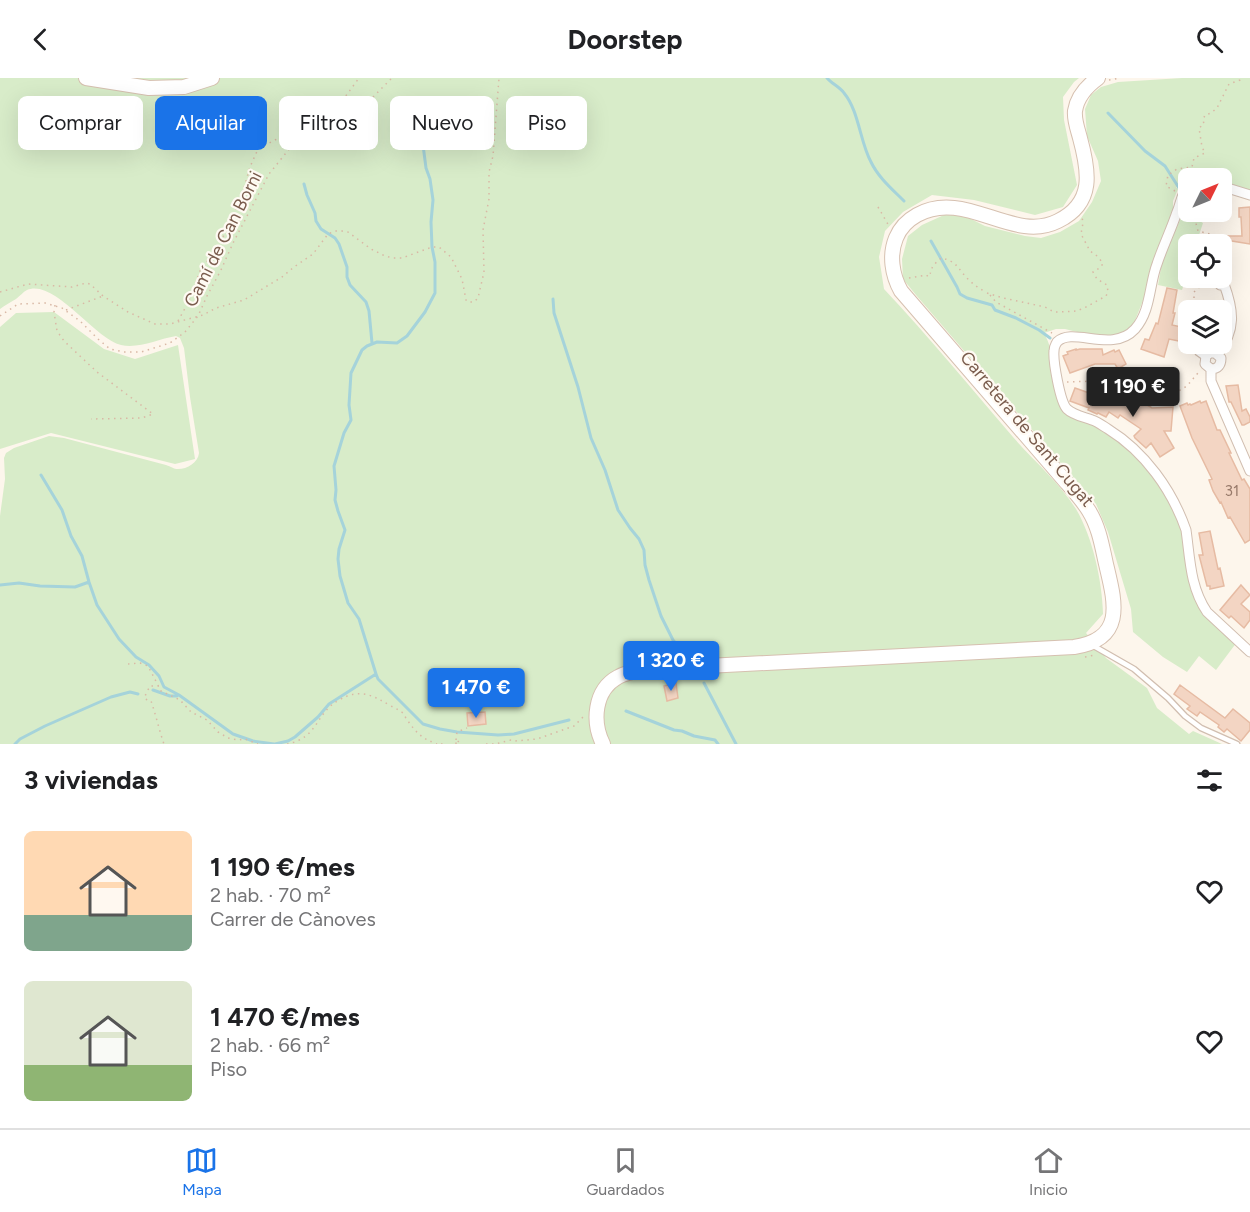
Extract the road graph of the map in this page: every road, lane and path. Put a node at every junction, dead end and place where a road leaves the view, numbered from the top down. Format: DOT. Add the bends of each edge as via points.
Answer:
graph roads {
  1 [pos="86,78"];
  2 [pos="212,78"];
  3 [pos="359,78"];
  4 [pos="392,78"];
  5 [pos="499,78"];
  6 [pos="1086,78"];
  7 [pos="1120,78"];
  8 [pos="1241,78"];
  9 [pos="1100,80"];
  10 [pos="1232,189"];
  11 [pos="1177,192"];
  12 [pos="1250,195"];
  13 [pos="878,207"];
  14 [pos="1178,210"];
  15 [pos="1079,214"];
  16 [pos="1196,222"];
  17 [pos="893,232"];
  18 [pos="1210,234"];
  19 [pos="910,277"];
  20 [pos="0,292"];
  21 [pos="987,292"];
  22 [pos="103,296"];
  23 [pos="55,305"];
  24 [pos="65,310"];
  25 [pos="0,316"];
  26 [pos="198,316"];
  27 [pos="178,322"];
  28 [pos="1059,339"];
  29 [pos="1199,354"];
  30 [pos="1209,354"];
  31 [pos="1218,354"];
  32 [pos="1205,358"];
  33 [pos="1211,369"];
  34 [pos="1199,371"];
  35 [pos="1063,383"];
  36 [pos="91,419"];
  37 [pos="1250,471"];
  38 [pos="1097,647"];
  39 [pos="1250,652"];
  40 [pos="1085,657"];
  41 [pos="128,664"];
  42 [pos="159,686"];
  43 [pos="590,710"];
  44 [pos="467,728"];
  45 [pos="456,740"];
  46 [pos="164,744"];
  47 [pos="258,744"];
  48 [pos="287,744"];
  49 [pos="437,744"];
  50 [pos="441,744"];
  51 [pos="446,744"];
  52 [pos="456,744"];
  53 [pos="462,744"];
  54 [pos="486,744"];
  55 [pos="596,744"];
  56 [pos="603,744"];
  57 [pos="1237,744"];
  1 -- 2 [label="main road" via="149,88 184,87"];
  3 -- 27 [label="path" via="345,97 324,114 258,149 231,221 200,271"];
  4 -- 26 [label="path, Camí de Can Borni" via="344,123 294,143 284,155 269,174"];
  5 -- 26 [label="path" via="483,230 484,272 474,302 466,300 462,279 451,257 439,247 392,258 348,232 335,231 282,277 244,300"];
  6 -- 17 [label="main road, Carretera de Sant Cugat" via="1069,106 1081,181 1065,210 1052,218 1030,222 942,200 911,211"];
  7 -- 9 [label="path"];
  8 -- 11 [label="path" via="1229,84 1217,108 1205,115 1199,128 1205,153 1194,158 1192,166 1168,175 1166,186"];
  9 -- 38 [label="main road, Carretera de Sant Cugat" via="1085,89 1076,109 1088,177 1078,205 1068,216 1044,227 1033,227 958,208 936,207 906,224 892,253 894,275 901,291 1089,511 1101,541 1114,600 1112,621"];
  10 -- 12 [label="street"];
  13 -- 17 [label="path"];
  14 -- 28 [label="street" via="1137,326 1119,339"];
  15 -- 21 [label="path" via="1082,237 1103,263 1094,274 1107,285 1106,296 1077,311 1054,312"];
  16 -- 18 [label="path" via="1198,231"];
  17 -- 43 [label="main road, Carretera de Sant Cugat" via="886,265 896,292 1070,495 1089,523 1108,598 1105,623 1094,635 1071,641 634,664 604,681"];
  19 -- 21 [label="path" via="928,277 935,264 945,258"];
  20 -- 22 [label="path" via="28,284 72,287 86,283"];
  21 -- 28 [label="path" via="996,302"];
  22 -- 24 [label="path"];
  22 -- 27 [label="path" via="155,324"];
  23 -- 24 [label="path, Camí de Can Borni"];
  23 -- 25 [label="path, Camí de Can Borni" via="18,304"];
  23 -- 36 [label="path" via="57,331 64,341 97,372 153,414 142,418"];
  24 -- 26 [label="path, Camí de Can Borni" via="110,349 124,352 141,352 170,343"];
  26 -- 27 [label="path"];
  28 -- 39 [label="street" via="1054,353 1065,407 1125,441 1158,477 1186,530 1198,597 1207,612"];
  29 -- 32 [label="lane"];
  30 -- 32 [label="street"];
  31 -- 33 [label="street" via="1220,364"];
  32 -- 33 [label="street"];
  33 -- 37 [label="street" via="1211,381"];
  34 -- 35 [label="path" via="1187,387 1177,391 1121,390 1098,381"];
  38 -- 40 [label="path" via="1098,654"];
  38 -- 56 [label="main road" via="628,672 613,680 599,700 596,728"];
  38 -- 57 [label="lane" via="1142,676 1201,728"];
  41 -- 42 [label="path" via="148,666"];
  42 -- 46 [label="path" via="150,686 145,696 154,708"];
  42 -- 47 [label="path" via="228,738"];
  43 -- 54 [label="path" via="574,726 537,739"];
  43 -- 55 [label="main road"];
  44 -- 45 [label="path" via="457,732"];
  45 -- 52 [label="path"];
  45 -- 53 [label="path"];
  48 -- 49 [label="path" via="309,734 329,706 363,693 404,714 423,738"];
  50 -- 51 [label="path"];
}
